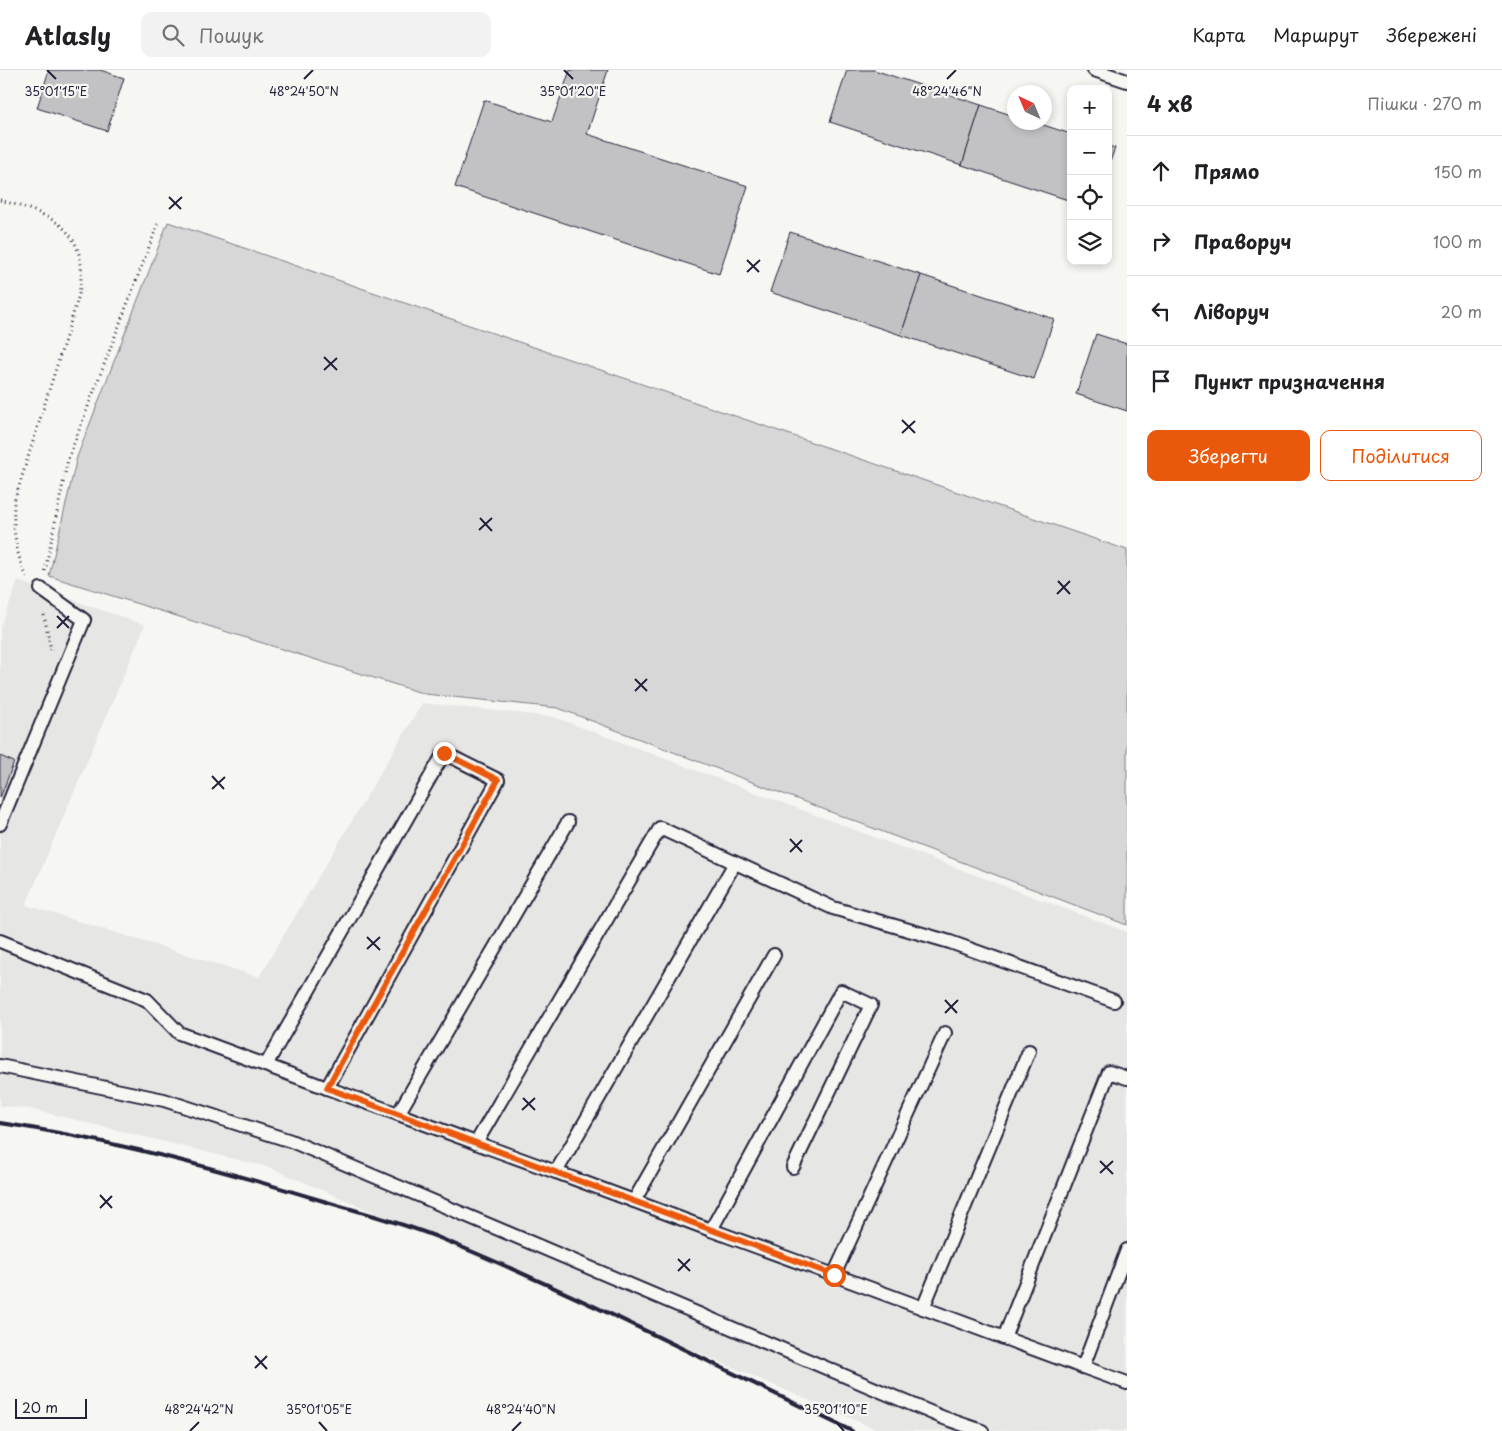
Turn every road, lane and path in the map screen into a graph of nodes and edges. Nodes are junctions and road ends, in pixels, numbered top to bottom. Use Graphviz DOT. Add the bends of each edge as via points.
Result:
graph roads {
  1 [pos="1094,70"];
  2 [pos="1127,81"];
  3 [pos="0,200"];
  4 [pos="160,221"];
  5 [pos="36,587"];
  6 [pos="43,611"];
  7 [pos="53,658"];
  8 [pos="568,822"];
  9 [pos="0,824"];
  10 [pos="735,863"];
  11 [pos="0,941"];
  12 [pos="774,955"];
  13 [pos="1114,1001"];
  14 [pos="945,1033"];
  15 [pos="1029,1052"];
  16 [pos="266,1065"];
  17 [pos="0,1066"];
  18 [pos="1127,1078"];
  19 [pos="327,1088"];
  20 [pos="398,1114"];
  21 [pos="476,1142"];
  22 [pos="793,1167"];
  23 [pos="556,1172"];
  24 [pos="634,1201"];
  25 [pos="711,1230"];
  26 [pos="1127,1250"];
  27 [pos="834,1275"];
  28 [pos="923,1308"];
  29 [pos="1004,1338"];
  30 [pos="1083,1367"];
  31 [pos="1127,1383"];
  32 [pos="982,1431"];
  1 -- 2 [label="lane"];
  3 -- 5 [label="path" via="39,212 62,225 78,249 81,268 79,295 14,502 13,531 22,568"];
  4 -- 5 [label="path" via="68,459"];
  5 -- 9 [label="lane" via="84,620"];
  6 -- 7 [label="path"];
  8 -- 20 [label="lane"];
  10 -- 13 [label="lane" via="833,908 950,942"];
  10 -- 21 [label="lane" via="660,828"];
  10 -- 23 [label="lane"];
  11 -- 16 [label="lane" via="147,1000 178,1033"];
  12 -- 24 [label="lane"];
  14 -- 27 [label="lane"];
  15 -- 28 [label="lane"];
  16 -- 19 [label="lane"];
  16 -- 19 [label="lane" via="444,753 498,780"];
  17 -- 32 [label="lane" via="164,1100 291,1141 944,1418"];
  18 -- 29 [label="lane" via="1109,1072"];
  19 -- 20 [label="lane"];
  20 -- 21 [label="lane"];
  21 -- 23 [label="lane"];
  22 -- 25 [label="lane" via="871,1005 841,991"];
  23 -- 24 [label="lane"];
  24 -- 25 [label="lane"];
  25 -- 27 [label="lane"];
  26 -- 30 [label="lane"];
  27 -- 28 [label="lane"];
  28 -- 29 [label="lane"];
  29 -- 30 [label="lane"];
  30 -- 31 [label="lane"];
}
